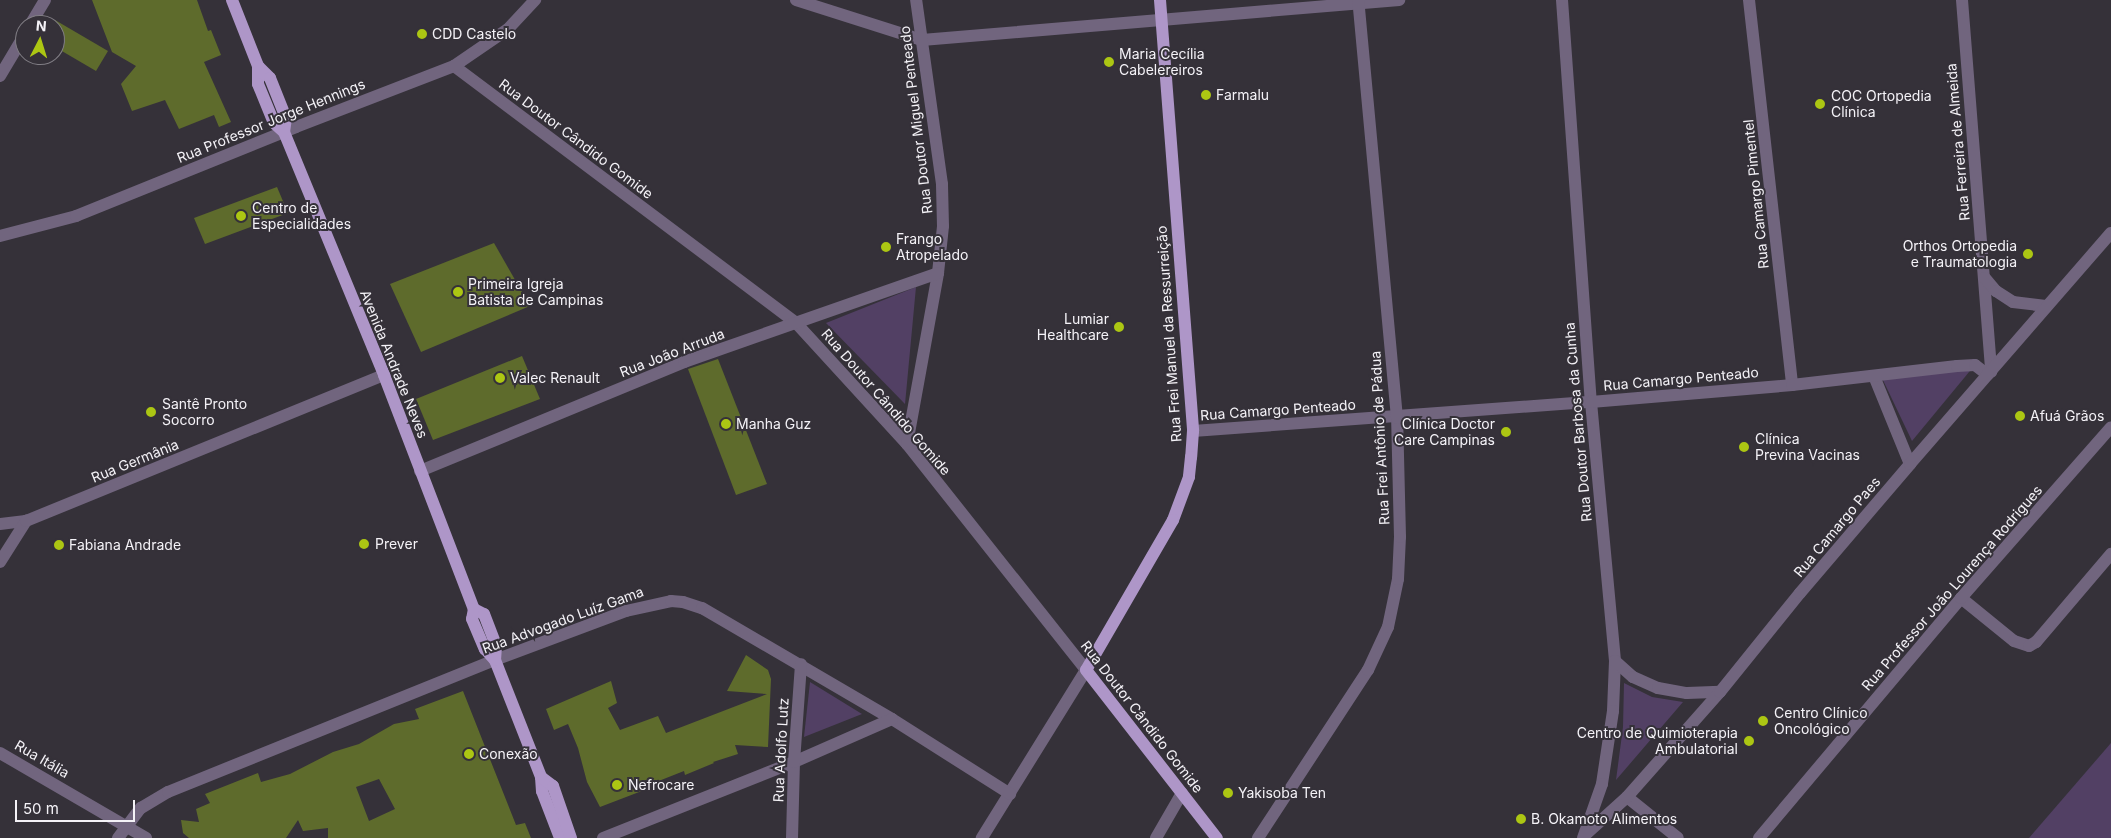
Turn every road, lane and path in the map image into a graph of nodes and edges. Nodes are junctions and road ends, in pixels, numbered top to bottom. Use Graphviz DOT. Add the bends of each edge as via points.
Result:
graph roads {
  1 [pos="45,0"];
  2 [pos="232,0"];
  3 [pos="535,0"];
  4 [pos="796,0"];
  5 [pos="916,0"];
  6 [pos="1160,0"];
  7 [pos="1399,0"];
  8 [pos="1562,0"];
  9 [pos="1749,0"];
  10 [pos="1962,0"];
  11 [pos="1358,2"];
  12 [pos="36,15"];
  13 [pos="1162,22"];
  14 [pos="922,40"];
  15 [pos="15,51"];
  16 [pos="454,66"];
  17 [pos="0,76"];
  18 [pos="284,132"];
  19 [pos="2111,233"];
  20 [pos="0,236"];
  21 [pos="938,273"];
  22 [pos="1985,278"];
  23 [pos="2046,306"];
  24 [pos="797,324"];
  25 [pos="1990,373"];
  26 [pos="384,375"];
  27 [pos="1874,376"];
  28 [pos="1792,385"];
  29 [pos="1591,402"];
  30 [pos="1397,418"];
  31 [pos="2111,427"];
  32 [pos="1193,431"];
  33 [pos="907,444"];
  34 [pos="1910,464"];
  35 [pos="420,471"];
  36 [pos="26,521"];
  37 [pos="0,524"];
  38 [pos="2111,554"];
  39 [pos="0,562"];
  40 [pos="1961,598"];
  41 [pos="495,660"];
  42 [pos="1614,661"];
  43 [pos="801,664"];
  44 [pos="1086,670"];
  45 [pos="1720,692"];
  46 [pos="892,719"];
  47 [pos="0,753"];
  48 [pos="794,762"];
  49 [pos="541,777"];
  50 [pos="1182,793"];
  51 [pos="1010,794"];
  52 [pos="1627,796"];
  53 [pos="126,825"];
  54 [pos="118,838"];
  55 [pos="146,838"];
  56 [pos="560,838"];
  57 [pos="571,838"];
  58 [pos="603,838"];
  59 [pos="792,838"];
  60 [pos="982,838"];
  61 [pos="1156,838"];
  62 [pos="1217,838"];
  63 [pos="1258,838"];
  64 [pos="1583,838"];
  65 [pos="1678,838"];
  66 [pos="1759,838"];
  1 -- 12 [label="street"];
  2 -- 18 [label="main road, Avenida Andrade Neves" via="258,66 270,78 286,118"];
  3 -- 16 [label="street, Rua Professor Jorge Hennings" via="508,29"];
  4 -- 14 [label="street"];
  5 -- 14 [label="street, Rua Doutor Miguel Penteado"];
  6 -- 13 [label="main road, Rua Frei Manuel da Ressurreição"];
  7 -- 11 [label="street"];
  8 -- 29 [label="street, Rua Doutor Barbosa da Cunha"];
  9 -- 28 [label="street, Rua Camargo Pimentel"];
  10 -- 22 [label="street, Rua Ferreira de Almeida"];
  11 -- 13 [label="street"];
  11 -- 30 [label="street, Rua Frei Antônio de Pádua"];
  13 -- 14 [label="street"];
  13 -- 32 [label="main road, Rua Frei Manuel da Ressurreição"];
  14 -- 21 [label="street, Rua Doutor Miguel Penteado" via="942,184 943,226"];
  15 -- 17 [label="street"];
  16 -- 18 [label="street, Rua Professor Jorge Hennings"];
  16 -- 24 [label="street, Rua Doutor Cândido Gomide"];
  18 -- 20 [label="street, Rua Professor Jorge Hennings" via="76,216"];
  18 -- 26 [label="main road, Avenida Andrade Neves"];
  19 -- 23 [label="street, Rua Camargo Paes"];
  21 -- 24 [label="street, Rua João Arruda"];
  21 -- 33 [label="street, Rua Doutor Miguel Penteado"];
  22 -- 23 [label="street" via="1996,291 2013,302"];
  22 -- 25 [label="street, Rua Ferreira de Almeida"];
  23 -- 25 [label="street, Rua Camargo Paes"];
  24 -- 33 [label="street, Rua Doutor Cândido Gomide"];
  24 -- 35 [label="street, Rua João Arruda" via="684,362"];
  25 -- 27 [label="street, Rua Camargo Penteado" via="1974,365"];
  25 -- 34 [label="street, Rua Camargo Paes"];
  26 -- 35 [label="main road, Avenida Andrade Neves"];
  26 -- 36 [label="street, Rua Germânia"];
  27 -- 28 [label="street, Rua Camargo Penteado"];
  27 -- 34 [label="street"];
  28 -- 29 [label="street, Rua Camargo Penteado"];
  29 -- 30 [label="street, Rua Camargo Penteado"];
  29 -- 42 [label="street, Rua Doutor Barbosa da Cunha"];
  30 -- 32 [label="street, Rua Camargo Penteado"];
  30 -- 63 [label="street, Rua Frei Antônio de Pádua" via="1400,537 1398,579 1388,628 1368,670"];
  31 -- 40 [label="street, Rua Professor João Lourença Rodrigues"];
  32 -- 44 [label="main road, Rua Frei Manuel da Ressurreição" via="1189,477 1173,520"];
  33 -- 44 [label="street, Rua Doutor Cândido Gomide"];
  34 -- 45 [label="street, Rua Camargo Paes"];
  35 -- 41 [label="main road, Avenida Andrade Neves" via="474,609 484,614 496,646"];
  36 -- 37 [label="street, Rua Germânia"];
  36 -- 39 [label="street"];
  38 -- 40 [label="street" via="2036,642 2029,646 2014,641"];
  40 -- 66 [label="street, Rua Professor João Lourença Rodrigues"];
  41 -- 43 [label="street, Rua Advogado Luíz Gama" via="626,610 670,601 702,608"];
  41 -- 49 [label="main road, Avenida Andrade Neves"];
  41 -- 53 [label="street, Rua Advogado Luíz Gama" via="168,792 141,808"];
  42 -- 45 [label="street" via="1633,677 1658,688 1687,693"];
  42 -- 64 [label="street, Rua Doutor Barbosa da Cunha" via="1613,711 1604,775"];
  43 -- 46 [label="street, Rua Advogado Luíz Gama"];
  43 -- 48 [label="street, Rua Adolfo Lutz"];
  44 -- 50 [label="main road, Rua Doutor Cândido Gomide"];
  44 -- 51 [label="street"];
  45 -- 52 [label="street, Rua Camargo Paes"];
  46 -- 48 [label="street"];
  46 -- 51 [label="street, Rua Advogado Luíz Gama"];
  47 -- 53 [label="street, Rua Itália"];
  48 -- 58 [label="street"];
  48 -- 59 [label="street, Rua Adolfo Lutz"];
  49 -- 56 [label="main road, Avenida Andrade Neves" via="542,791"];
  49 -- 57 [label="main road, Avenida Andrade Neves" via="553,786"];
  50 -- 61 [label="street"];
  50 -- 62 [label="main road, Rua Doutor Cândido Gomide"];
  51 -- 60 [label="street"];
  52 -- 64 [label="street, Rua Camargo Paes"];
  52 -- 65 [label="street"];
  53 -- 54 [label="street, Rua Advogado Luíz Gama"];
  53 -- 55 [label="street, Rua Itália"];
}
